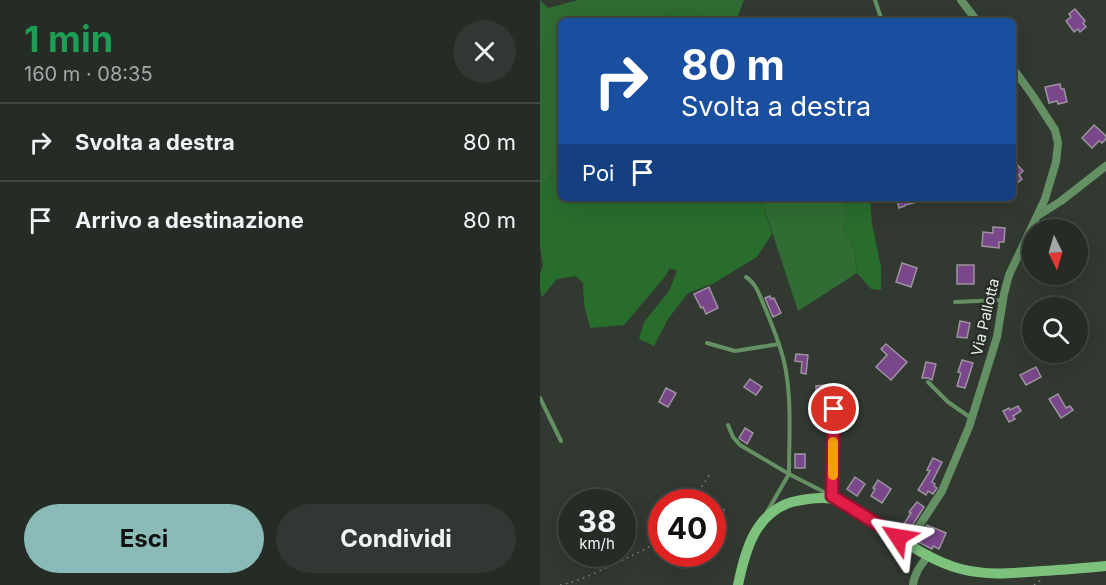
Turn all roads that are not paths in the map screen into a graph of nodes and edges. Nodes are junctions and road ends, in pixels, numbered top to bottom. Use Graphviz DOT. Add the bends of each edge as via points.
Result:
graph roads {
  1 [pos="875,0"];
  2 [pos="961,0"];
  3 [pos="881,18"];
  4 [pos="975,18"];
  5 [pos="1016,73"];
  6 [pos="1106,166"];
  7 [pos="1037,216"];
  8 [pos="746,277"];
  9 [pos="1003,300"];
  10 [pos="955,302"];
  11 [pos="707,343"];
  12 [pos="779,344"];
  13 [pos="928,382"];
  14 [pos="832,396"];
  15 [pos="540,398"];
  16 [pos="972,419"];
  17 [pos="728,425"];
  18 [pos="561,441"];
  19 [pos="789,474"];
  20 [pos="832,496"];
  21 [pos="850,506"];
  22 [pos="754,535"];
  23 [pos="908,543"];
  24 [pos="929,555"];
  25 [pos="1106,566"];
  26 [pos="738,585"];
  27 [pos="913,585"];
  1 -- 3 [label="lane"];
  2 -- 4 [label="street"];
  5 -- 7 [label="street, Via Pallotta" via="1058,140 1052,181"];
  6 -- 7 [label="street"];
  7 -- 9 [label="street, Via Pallotta" via="1010,271"];
  8 -- 12 [label="lane" via="756,286"];
  9 -- 10 [label="lane"];
  9 -- 16 [label="street, Via Pallotta" via="997,337"];
  11 -- 12 [label="lane" via="735,351"];
  12 -- 19 [label="lane" via="788,388"];
  13 -- 16 [label="lane"];
  14 -- 20 [label="lane"];
  15 -- 18 [label="lane"];
  16 -- 23 [label="street, Via Pallotta" via="942,491"];
  17 -- 19 [label="lane" via="740,445"];
  19 -- 20 [label="lane"];
  19 -- 22 [label="lane"];
  20 -- 21 [label="lane"];
  21 -- 22 [label="street" via="825,498 792,502 771,513"];
  21 -- 23 [label="street"];
  22 -- 26 [label="street"];
  23 -- 24 [label="street"];
  24 -- 25 [label="street" via="957,568 987,573"];
  24 -- 27 [label="street" via="914,576"];
}
